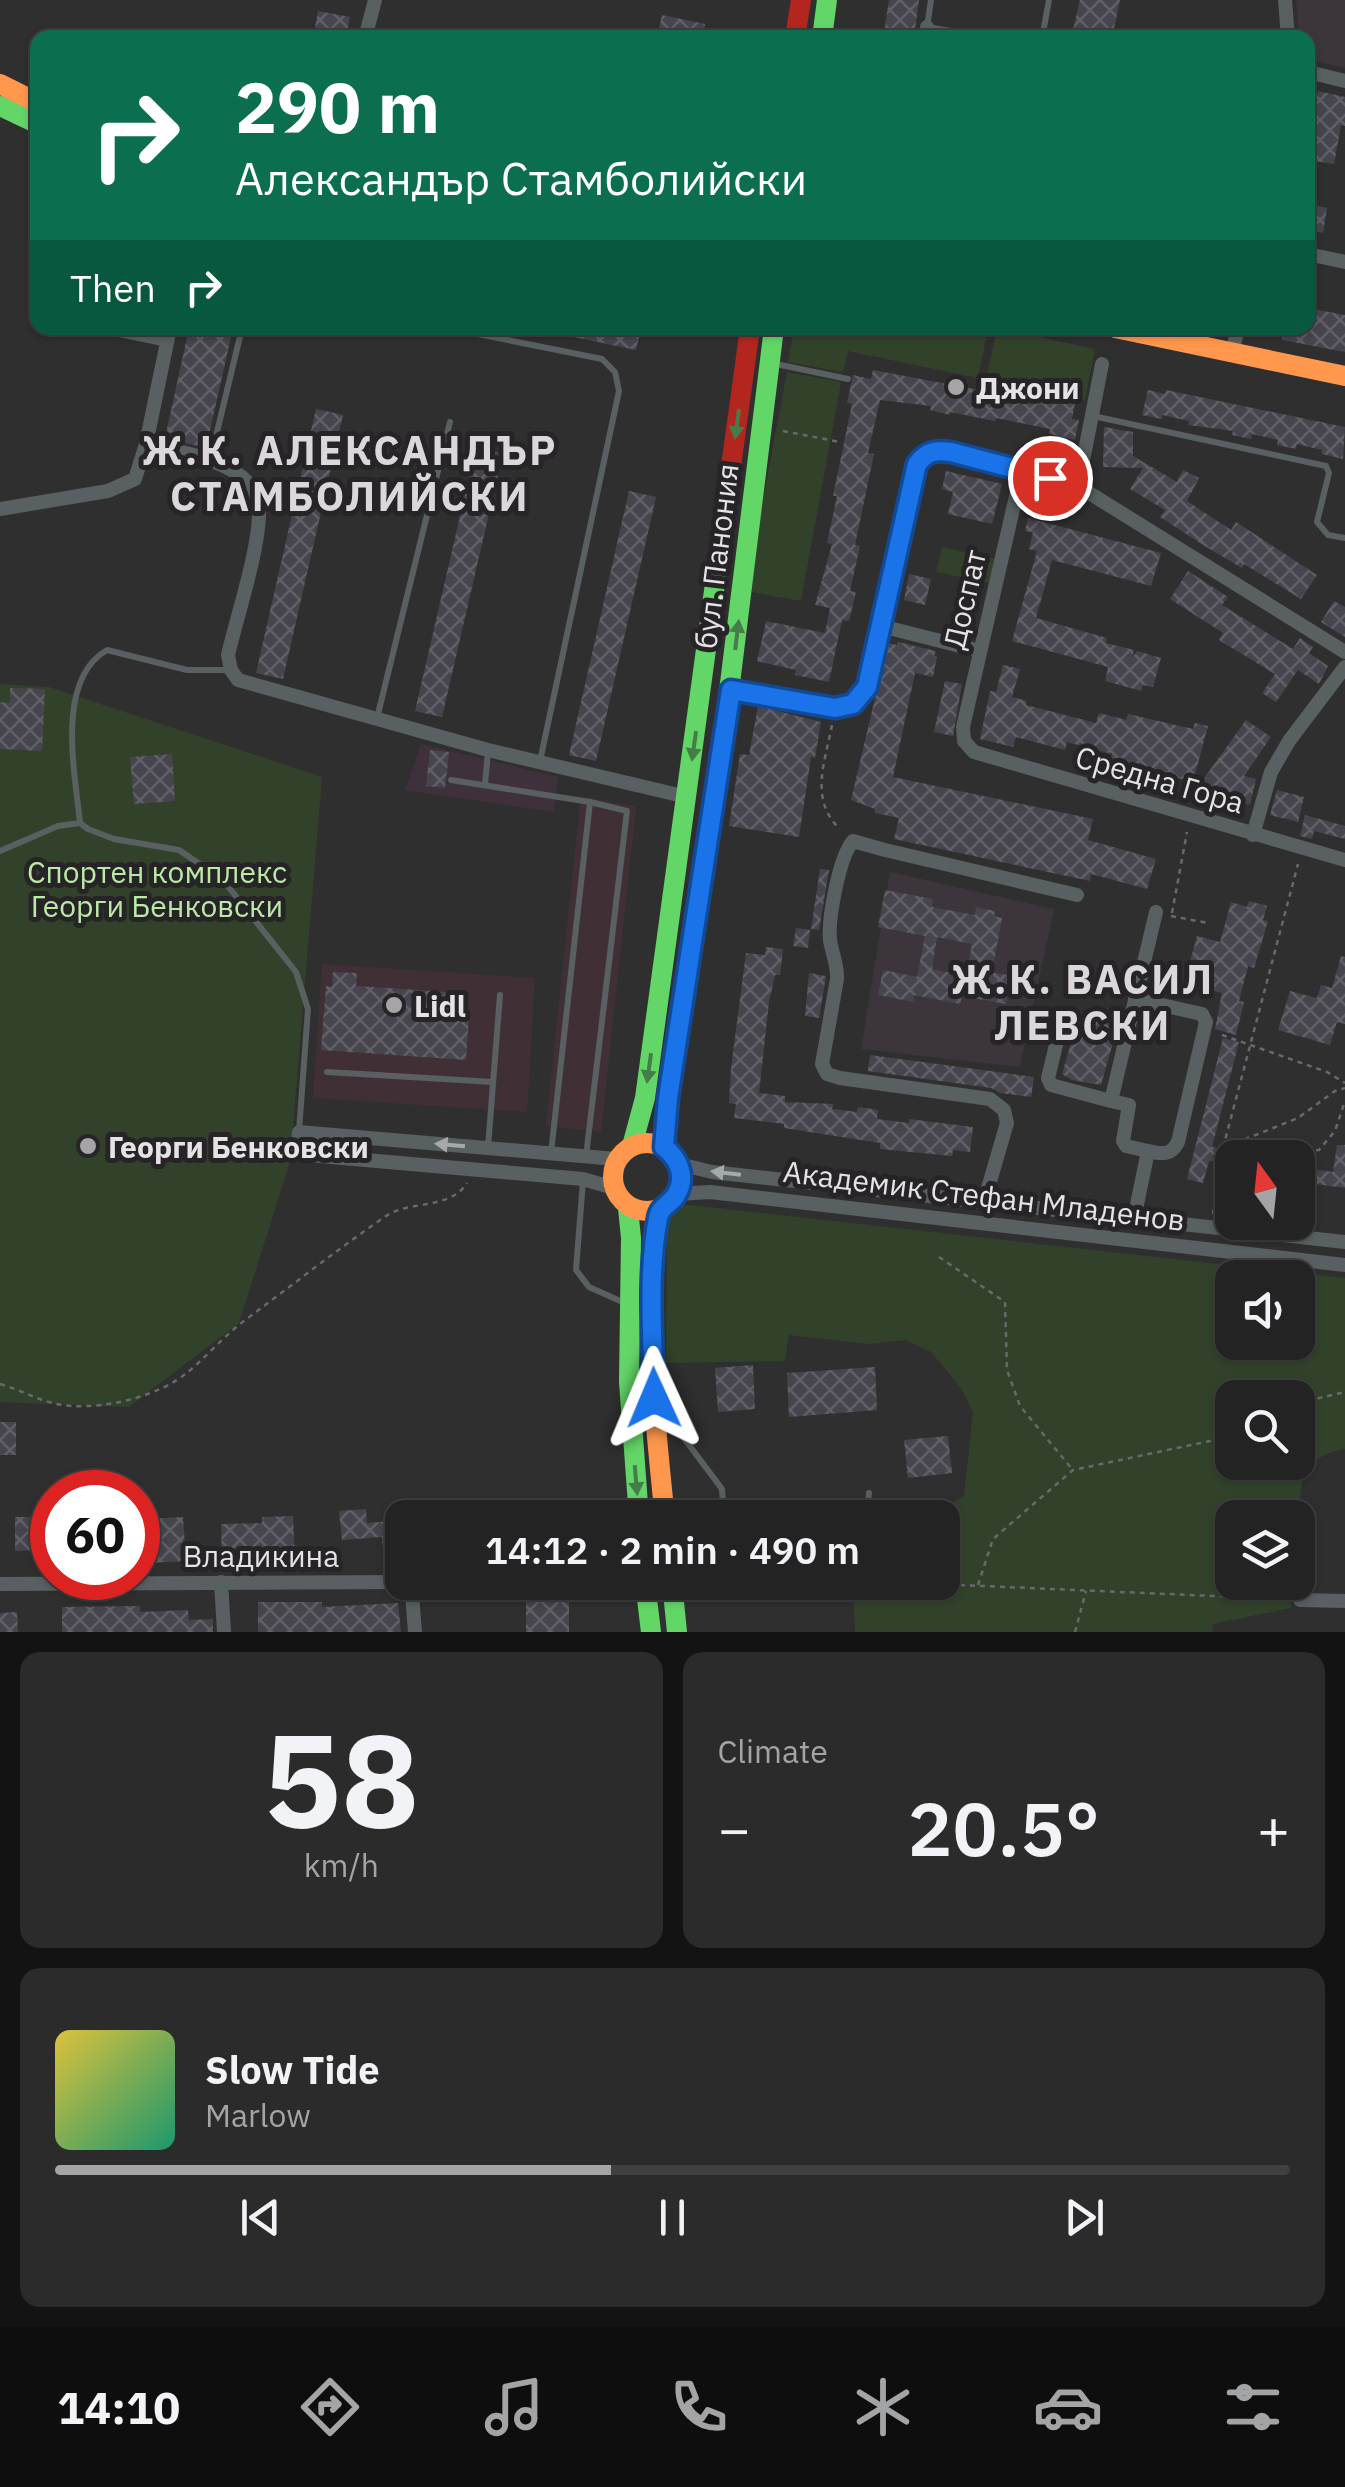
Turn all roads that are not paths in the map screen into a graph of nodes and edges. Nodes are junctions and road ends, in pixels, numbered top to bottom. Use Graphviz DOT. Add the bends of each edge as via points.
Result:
graph roads {
  1 [pos="375,0"];
  2 [pos="801,0"];
  3 [pos="828,0"];
  4 [pos="931,0"];
  5 [pos="1049,0"];
  6 [pos="1285,0"];
  7 [pos="367,30"];
  8 [pos="796,30"];
  9 [pos="823,30"];
  10 [pos="926,30"];
  11 [pos="1043,30"];
  12 [pos="1287,30"];
  13 [pos="1315,74"];
  14 [pos="1345,81"];
  15 [pos="0,84"];
  16 [pos="30,99"];
  17 [pos="0,106"];
  18 [pos="30,120"];
  19 [pos="1315,256"];
  20 [pos="1345,262"];
  21 [pos="169,335"];
  22 [pos="240,335"];
  23 [pos="482,335"];
  24 [pos="749,335"];
  25 [pos="773,335"];
  26 [pos="1148,335"];
  27 [pos="1236,335"];
  28 [pos="1232,353"];
  29 [pos="770,363"];
  30 [pos="1102,364"];
  31 [pos="1345,376"];
  32 [pos="848,378"];
  33 [pos="1092,416"];
  34 [pos="450,422"];
  35 [pos="146,444"];
  36 [pos="210,460"];
  37 [pos="1022,470"];
  38 [pos="1078,486"];
  39 [pos="0,509"];
  40 [pos="1345,538"];
  41 [pos="881,626"];
  42 [pos="980,651"];
  43 [pos="1345,652"];
  44 [pos="1345,667"];
  45 [pos="230,670"];
  46 [pos="731,690"];
  47 [pos="376,719"];
  48 [pos="964,741"];
  49 [pos="488,750"];
  50 [pos="540,762"];
  51 [pos="451,780"];
  52 [pos="484,784"];
  53 [pos="687,797"];
  54 [pos="590,802"];
  55 [pos="80,822"];
  56 [pos="1253,835"];
  57 [pos="0,850"];
  58 [pos="1345,860"];
  59 [pos="1076,896"];
  60 [pos="1156,912"];
  61 [pos="500,994"];
  62 [pos="1135,999"];
  63 [pos="1063,1016"];
  64 [pos="326,1072"];
  65 [pos="493,1082"];
  66 [pos="1111,1101"];
  67 [pos="299,1132"];
  68 [pos="664,1147"];
  69 [pos="488,1148"];
  70 [pos="624,1152"];
  71 [pos="1148,1152"];
  72 [pos="551,1154"];
  73 [pos="586,1157"];
  74 [pos="679,1164"];
  75 [pos="583,1179"];
  76 [pos="614,1188"];
  77 [pos="677,1194"];
  78 [pos="984,1202"];
  79 [pos="628,1208"];
  80 [pos="659,1210"];
  81 [pos="1134,1219"];
  82 [pos="1345,1242"];
  83 [pos="1345,1264"];
  84 [pos="628,1304"];
  85 [pos="654,1398"];
  86 [pos="869,1493"];
  87 [pos="638,1500"];
  88 [pos="663,1500"];
  89 [pos="723,1500"];
  90 [pos="868,1500"];
  91 [pos="221,1582"];
  92 [pos="385,1582"];
  93 [pos="0,1584"];
  94 [pos="413,1600"];
  95 [pos="647,1600"];
  96 [pos="675,1600"];
  97 [pos="1300,1600"];
  98 [pos="1345,1601"];
  99 [pos="224,1632"];
  100 [pos="415,1632"];
  101 [pos="650,1632"];
  102 [pos="677,1632"];
  1 -- 7 [label="street"];
  2 -- 8 [label="main road"];
  3 -- 9 [label="main road"];
  4 -- 10 [label="lane"];
  5 -- 11 [label="lane"];
  6 -- 12 [label="street"];
  13 -- 14 [label="street"];
  15 -- 16 [label="main road"];
  17 -- 18 [label="main road"];
  19 -- 20 [label="street"];
  21 -- 35 [label="street"];
  22 -- 36 [label="lane"];
  23 -- 50 [label="lane" via="602,360 615,372 619,390"];
  24 -- 53 [label="main road, бул. Панония, one-way"];
  25 -- 29 [label="main road, бул. Панония"];
  26 -- 28 [label="main road"];
  27 -- 28 [label="street"];
  28 -- 31 [label="main road"];
  29 -- 32 [label="lane"];
  46 -- 29 [label="main road, бул. Панония, one-way"];
  30 -- 33 [label="street"];
  33 -- 38 [label="street"];
  33 -- 40 [label="lane" via="1326,466 1317,522"];
  34 -- 47 [label="lane"];
  35 -- 36 [label="street"];
  35 -- 39 [label="street" via="135,479 108,491"];
  36 -- 45 [label="street" via="242,476 260,506"];
  37 -- 38 [label="street"];
  37 -- 41 [label="street" via="951,452 924,454"];
  37 -- 42 [label="street, Доспат"];
  38 -- 43 [label="street"];
  41 -- 42 [label="street"];
  41 -- 46 [label="street" via="867,687 853,704 835,708"];
  42 -- 48 [label="street, Доспат"];
  44 -- 56 [label="street" via="1271,772"];
  45 -- 47 [label="street" via="238,680"];
  45 -- 55 [label="lane" via="187,670 107,650 92,658 70,714"];
  46 -- 68 [label="main road, бул. Панония"];
  47 -- 49 [label="street"];
  48 -- 56 [label="street, Средна Гора" via="974,752"];
  49 -- 50 [label="street"];
  49 -- 52 [label="lane"];
  50 -- 53 [label="street"];
  51 -- 52 [label="lane"];
  52 -- 54 [label="lane"];
  53 -- 70 [label="main road, бул. Панония, one-way" via="645,1098"];
  54 -- 72 [label="lane"];
  54 -- 73 [label="lane" via="628,814"];
  55 -- 57 [label="lane"];
  55 -- 67 [label="lane" via="114,838 179,850 223,880 296,972 308,1009"];
  56 -- 58 [label="street, Средна Гора"];
  59 -- 78 [label="street" via="853,841 840,862 830,940 837,980 822,1064 840,1078 990,1098 1007,1123"];
  60 -- 62 [label="street"];
  61 -- 65 [label="lane"];
  62 -- 66 [label="street"];
  62 -- 71 [label="street" via="1202,1014 1206,1022 1178,1142 1164,1154"];
  63 -- 66 [label="street" via="1051,1085"];
  64 -- 65 [label="lane"];
  65 -- 69 [label="lane"];
  66 -- 71 [label="street" via="1129,1106 1126,1146"];
  69 -- 67 [label="street, one-way"];
  67 -- 75 [label="street" via="296,1154"];
  68 -- 70 [label="main road" via="648,1142"];
  68 -- 74 [label="main road"];
  69 -- 72 [label="street"];
  70 -- 73 [label="street"];
  70 -- 76 [label="main road, бул. Панония" via="612,1175"];
  71 -- 81 [label="street"];
  72 -- 73 [label="street"];
  74 -- 77 [label="main road"];
  78 -- 74 [label="street, Академик Стефан Младенов, one-way"];
  75 -- 76 [label="street"];
  75 -- 84 [label="lane" via="576,1270 589,1287"];
  76 -- 79 [label="main road"];
  77 -- 80 [label="main road"];
  77 -- 83 [label="street, Академик Стефан Младенов" via="710,1192"];
  78 -- 81 [label="street, Академик Стефан Младенов"];
  79 -- 80 [label="main road"];
  79 -- 84 [label="main road"];
  80 -- 85 [label="main road"];
  81 -- 82 [label="street, Академик Стефан Младенов"];
  84 -- 87 [label="main road, one-way"];
  85 -- 88 [label="main road"];
  85 -- 89 [label="lane" via="722,1489"];
  86 -- 90 [label="lane"];
  91 -- 92 [label="street, Владикина"];
  91 -- 93 [label="street, Владикина"];
  91 -- 99 [label="street"];
  94 -- 100 [label="street"];
  95 -- 101 [label="main road"];
  96 -- 102 [label="main road"];
  97 -- 98 [label="street"];
}
